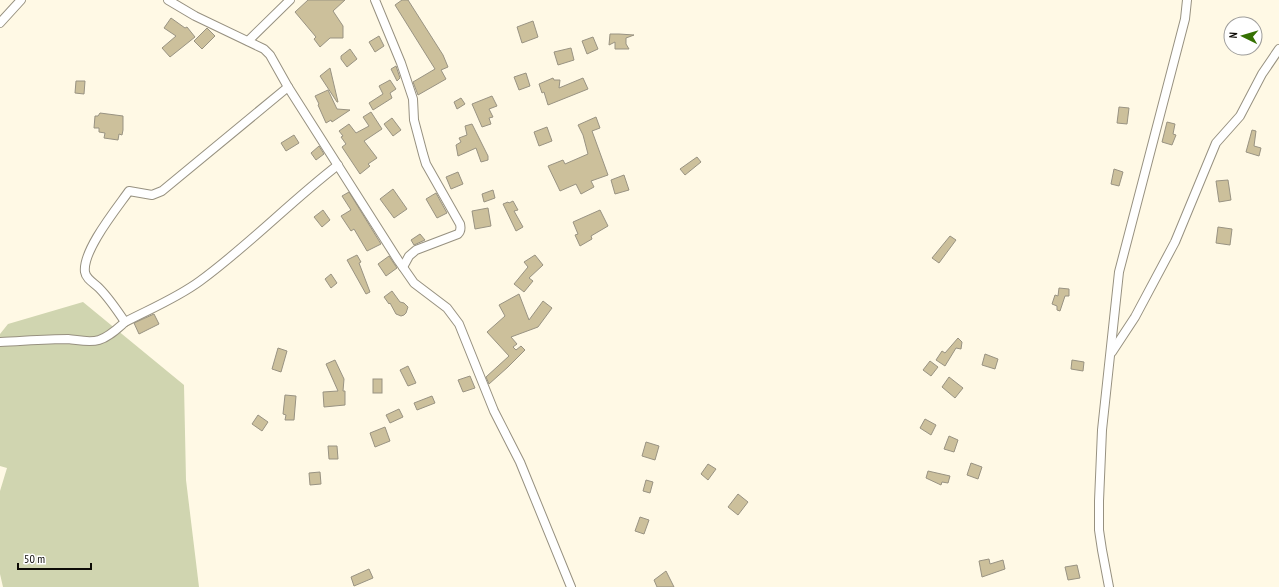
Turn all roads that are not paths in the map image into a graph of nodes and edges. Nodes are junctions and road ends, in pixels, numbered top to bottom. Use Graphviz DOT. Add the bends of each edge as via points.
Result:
graph roads {
  1 [pos="21,0"];
  2 [pos="168,0"];
  3 [pos="290,0"];
  4 [pos="375,0"];
  5 [pos="1188,0"];
  6 [pos="0,23"];
  7 [pos="248,41"];
  8 [pos="1279,49"];
  9 [pos="288,86"];
  10 [pos="338,165"];
  11 [pos="403,267"];
  12 [pos="125,322"];
  13 [pos="0,342"];
  14 [pos="1111,354"];
  15 [pos="571,587"];
  16 [pos="1109,587"];
  1 -- 6 [label="street"];
  2 -- 7 [label="street"];
  3 -- 7 [label="street"];
  4 -- 11 [label="street" via="413,100 414,120 426,164 461,228 458,234 413,252"];
  5 -- 14 [label="street" via="1119,272"];
  7 -- 9 [label="street" via="270,55"];
  8 -- 14 [label="street" via="1262,74 1240,116 1216,143 1175,242 1135,317"];
  9 -- 10 [label="street"];
  9 -- 12 [label="street" via="162,191 152,195 129,191 109,218 92,245 85,272 88,279 112,301"];
  10 -- 11 [label="street"];
  10 -- 12 [label="street" via="198,282"];
  11 -- 15 [label="street" via="414,283 446,308 459,324 494,411 520,462"];
  12 -- 13 [label="street" via="101,340"];
  14 -- 16 [label="street" via="1102,430 1099,501 1100,536"];
}
